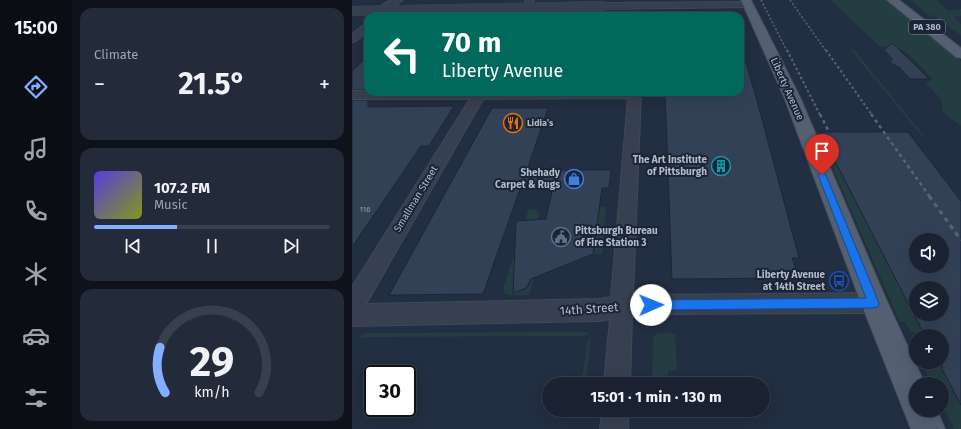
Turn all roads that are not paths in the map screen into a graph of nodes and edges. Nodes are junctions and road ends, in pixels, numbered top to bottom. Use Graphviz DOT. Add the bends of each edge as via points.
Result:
graph roads {
  1 [pos="398,0"];
  2 [pos="530,0"];
  3 [pos="540,0"];
  4 [pos="892,0"];
  5 [pos="904,0"];
  6 [pos="642,3"];
  7 [pos="747,3"];
  8 [pos="352,11"];
  9 [pos="379,12"];
  10 [pos="390,12"];
  11 [pos="522,12"];
  12 [pos="533,12"];
  13 [pos="364,29"];
  14 [pos="352,39"];
  15 [pos="961,43"];
  16 [pos="961,54"];
  17 [pos="352,95"];
  18 [pos="364,95"];
  19 [pos="478,96"];
  20 [pos="635,96"];
  21 [pos="874,303"];
  22 [pos="622,306"];
  23 [pos="352,307"];
  24 [pos="352,315"];
  25 [pos="617,377"];
  26 [pos="909,385"];
  27 [pos="615,417"];
  28 [pos="923,417"];
  29 [pos="614,429"];
  30 [pos="928,429"];
  1 -- 9 [label="street"];
  1 -- 10 [label="street" via="399,4"];
  2 -- 11 [label="street"];
  3 -- 12 [label="street"];
  4 -- 16 [label="main road, PA 380"];
  5 -- 15 [label="main road, PA 380"];
  6 -- 7 [label="street"];
  6 -- 8 [label="street, bridge"];
  7 -- 21 [label="main road, Liberty Avenue" via="792,97"];
  13 -- 14 [label="street"];
  17 -- 18 [label="street"];
  19 -- 23 [label="street, Smallman Street"];
  20 -- 22 [label="street"];
  21 -- 22 [label="street, 14th Street"];
  21 -- 26 [label="main road, Liberty Avenue"];
  22 -- 24 [label="street, 14th Street" via="600,310"];
  22 -- 25 [label="street"];
  27 -- 29 [label="street"];
  28 -- 30 [label="main road"];
}
